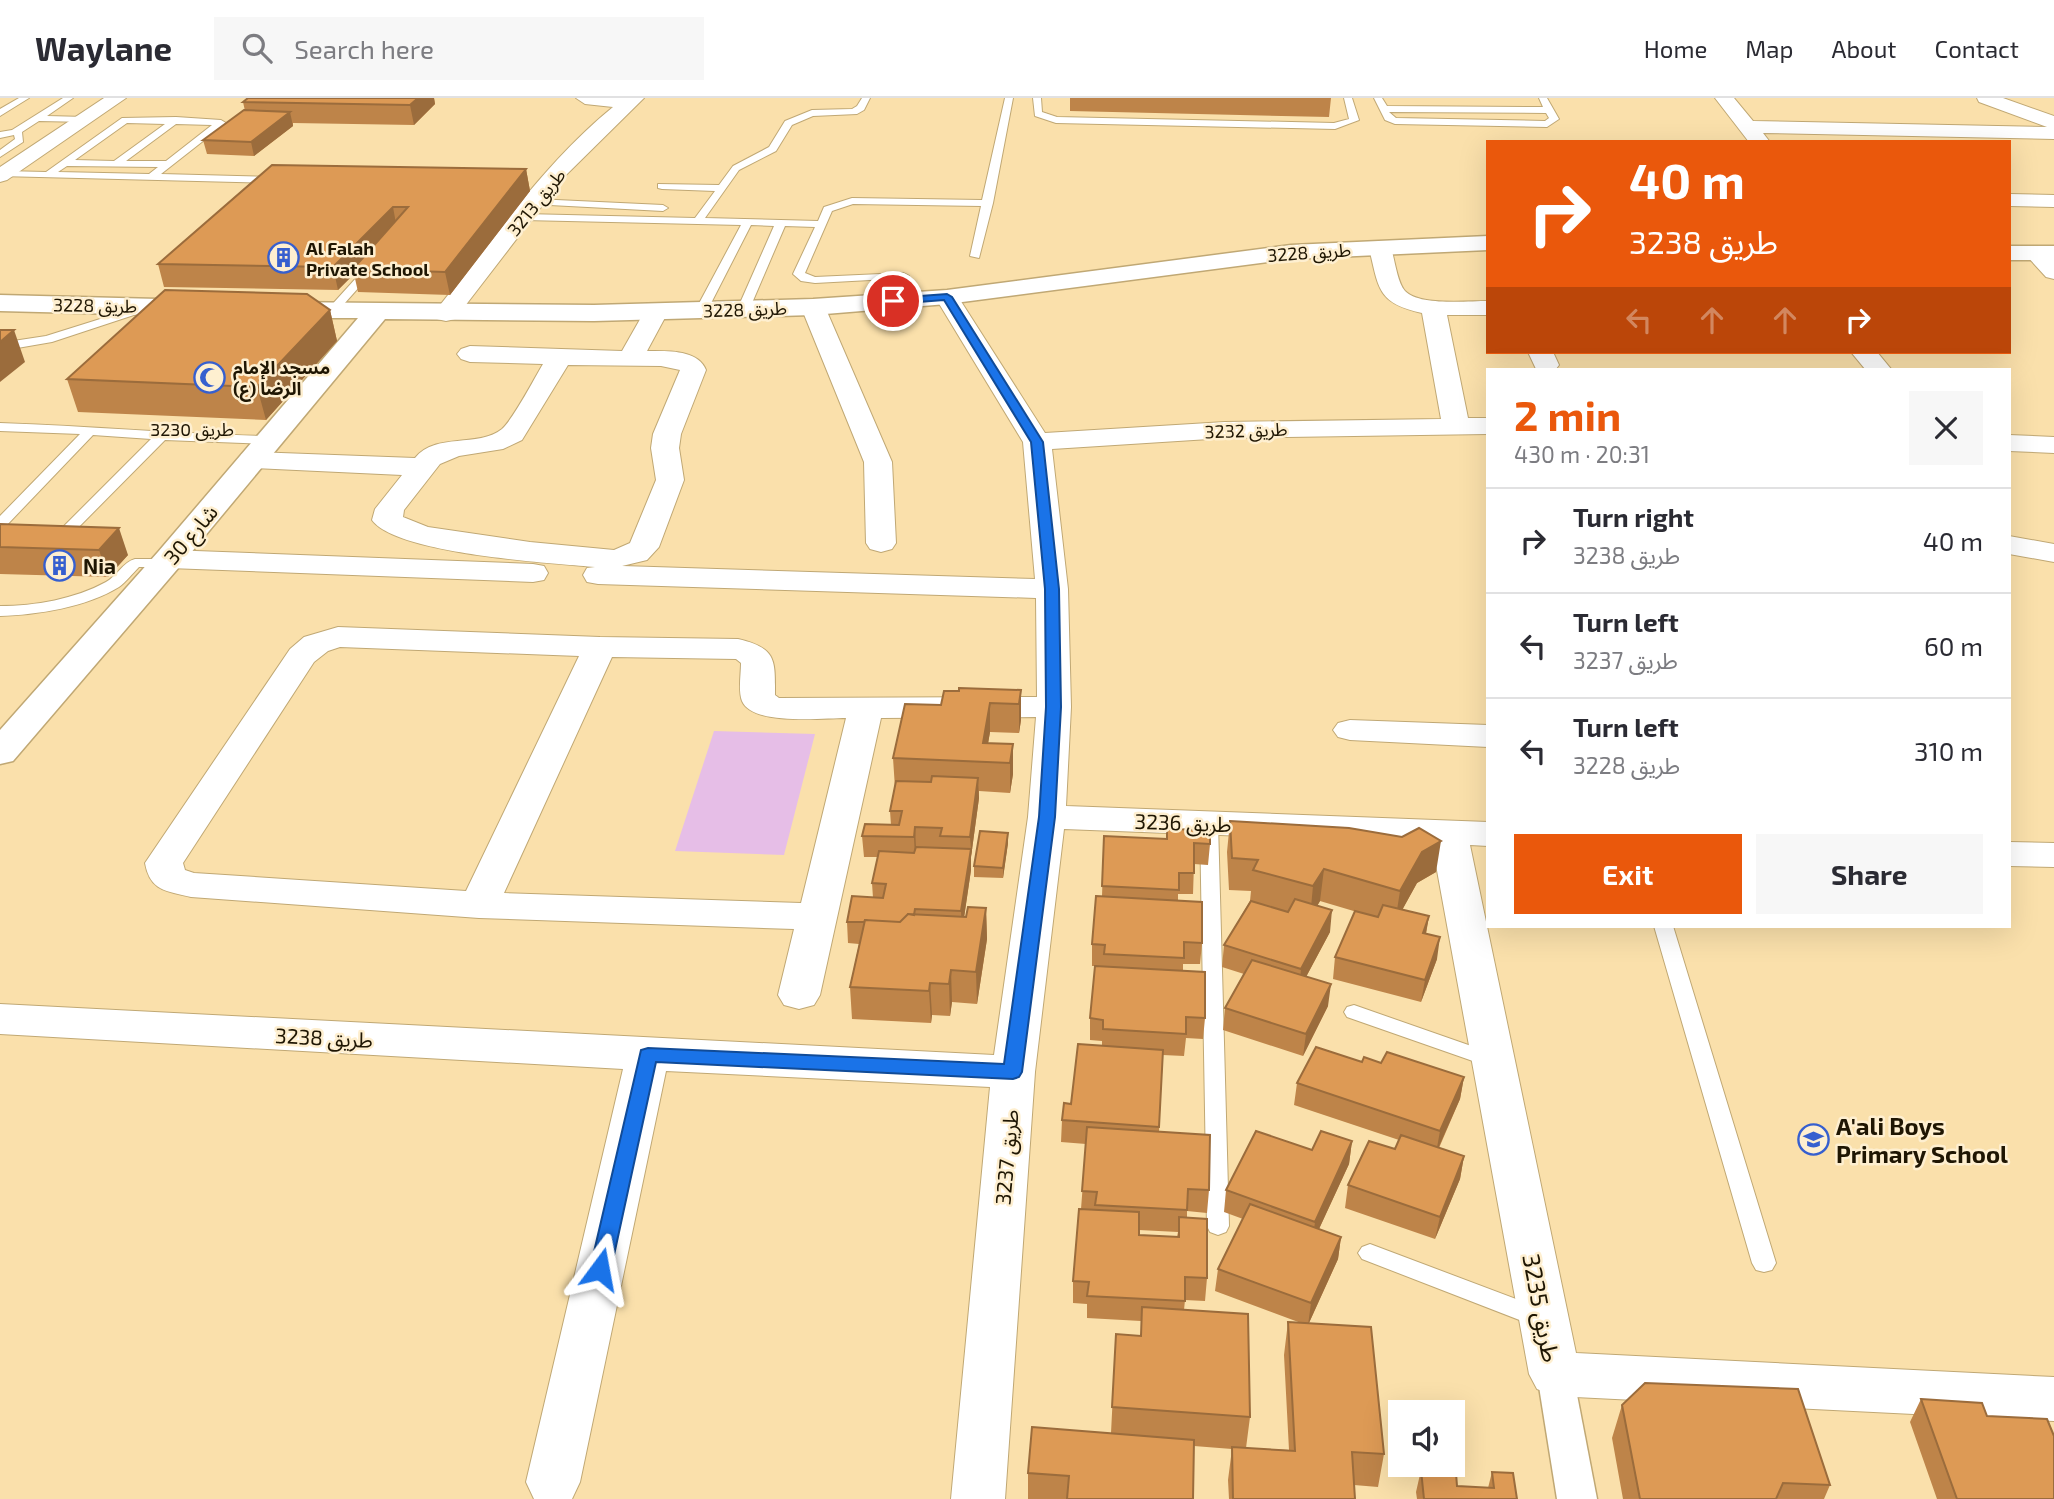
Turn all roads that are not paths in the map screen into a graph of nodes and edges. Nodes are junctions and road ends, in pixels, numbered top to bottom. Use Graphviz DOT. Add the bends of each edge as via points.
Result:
graph roads {
  1 [pos="25,98"];
  2 [pos="69,98"];
  3 [pos="117,98"];
  4 [pos="585,98"];
  5 [pos="820,98"];
  6 [pos="866,98"];
  7 [pos="1009,98"];
  8 [pos="1037,98"];
  9 [pos="1349,98"];
  10 [pos="1378,98"];
  11 [pos="1543,98"];
  12 [pos="1724,98"];
  13 [pos="1986,98"];
  14 [pos="632,100"];
  15 [pos="0,113"];
  16 [pos="812,113"];
  17 [pos="39,117"];
  18 [pos="87,118"];
  19 [pos="176,120"];
  20 [pos="2054,123"];
  21 [pos="15,132"];
  22 [pos="2054,133"];
  23 [pos="1754,134"];
  24 [pos="0,135"];
  25 [pos="3,150"];
  26 [pos="64,163"];
  27 [pos="117,163"];
  28 [pos="168,164"];
  29 [pos="1,175"];
  30 [pos="48,175"];
  31 [pos="150,177"];
  32 [pos="287,181"];
  33 [pos="662,186"];
  34 [pos="720,188"];
  35 [pos="535,198"];
  36 [pos="2011,200"];
  37 [pos="2054,201"];
  38 [pos="988,202"];
  39 [pos="705,210"];
  40 [pos="698,221"];
  41 [pos="748,222"];
  42 [pos="781,223"];
  43 [pos="820,224"];
  44 [pos="1486,243"];
  45 [pos="1380,248"];
  46 [pos="2011,254"];
  47 [pos="2048,255"];
  48 [pos="975,256"];
  49 [pos="380,258"];
  50 [pos="2054,272"];
  51 [pos="903,276"];
  52 [pos="947,297"];
  53 [pos="0,303"];
  54 [pos="149,306"];
  55 [pos="1433,306"];
  56 [pos="813,307"];
  57 [pos="1486,308"];
  58 [pos="743,310"];
  59 [pos="701,311"];
  60 [pos="204,312"];
  61 [pos="332,312"];
  62 [pos="377,312"];
  63 [pos="656,312"];
  64 [pos="446,314"];
  65 [pos="263,316"];
  66 [pos="0,346"];
  67 [pos="470,354"];
  68 [pos="1866,354"];
  69 [pos="561,356"];
  70 [pos="629,359"];
  71 [pos="1877,368"];
  72 [pos="1456,425"];
  73 [pos="1486,426"];
  74 [pos="0,427"];
  75 [pos="99,430"];
  76 [pos="160,437"];
  77 [pos="1037,442"];
  78 [pos="265,443"];
  79 [pos="2011,443"];
  80 [pos="2054,445"];
  81 [pos="421,467"];
  82 [pos="0,524"];
  83 [pos="41,542"];
  84 [pos="881,543"];
  85 [pos="2011,545"];
  86 [pos="2054,553"];
  87 [pos="168,561"];
  88 [pos="1052,589"];
  89 [pos="0,611"];
  90 [pos="600,647"];
  91 [pos="1054,707"];
  92 [pos="866,708"];
  93 [pos="15,718"];
  94 [pos="1350,730"];
  95 [pos="1486,736"];
  96 [pos="0,753"];
  97 [pos="1047,817"];
  98 [pos="1209,823"];
  99 [pos="1468,833"];
  100 [pos="2011,854"];
  101 [pos="2054,855"];
  102 [pos="479,905"];
  103 [pos="819,917"];
  104 [pos="1664,928"];
  105 [pos="799,995"];
  106 [pos="1354,1012"];
  107 [pos="0,1019"];
  108 [pos="648,1055"];
  109 [pos="1494,1062"];
  110 [pos="1013,1072"];
  111 [pos="1218,1226"];
  112 [pos="1370,1253"];
  113 [pos="1764,1263"];
  114 [pos="1544,1319"];
  115 [pos="1555,1374"];
  116 [pos="2054,1399"];
  117 [pos="552,1482"];
  118 [pos="978,1499"];
  119 [pos="1577,1499"];
  1 -- 15 [label="lane"];
  2 -- 17 [label="lane"];
  3 -- 18 [label="street"];
  4 -- 14 [label="street"];
  5 -- 16 [label="lane"];
  6 -- 16 [label="lane" via="854,112"];
  7 -- 38 [label="lane"];
  8 -- 9 [label="lane" via="1038,114 1056,120 1335,126 1354,120"];
  10 -- 11 [label="lane" via="1388,118 1407,122 1547,124 1554,119"];
  12 -- 23 [label="street"];
  13 -- 20 [label="street"];
  14 -- 35 [label="street, طريق 3213"];
  16 -- 34 [label="lane" via="785,126 773,149 741,163"];
  17 -- 18 [label="lane"];
  17 -- 21 [label="lane"];
  18 -- 29 [label="street"];
  19 -- 26 [label="lane" via="125,120"];
  19 -- 27 [label="lane"];
  19 -- 28 [label="lane" via="221,123"];
  21 -- 24 [label="lane"];
  21 -- 25 [label="lane" via="20,140"];
  22 -- 23 [label="street"];
  26 -- 27 [label="lane"];
  26 -- 30 [label="lane"];
  27 -- 28 [label="lane"];
  28 -- 31 [label="lane"];
  29 -- 30 [label="lane"];
  30 -- 31 [label="lane"];
  31 -- 32 [label="lane"];
  33 -- 34 [label="lane"];
  34 -- 39 [label="lane"];
  35 -- 39 [label="lane"];
  35 -- 40 [label="lane"];
  35 -- 64 [label="street, طريق 3213"];
  36 -- 37 [label="street"];
  38 -- 43 [label="lane" via="844,202 828,209"];
  38 -- 48 [label="lane"];
  39 -- 40 [label="lane"];
  40 -- 41 [label="lane"];
  41 -- 42 [label="lane"];
  41 -- 59 [label="lane"];
  42 -- 43 [label="lane"];
  42 -- 58 [label="lane"];
  43 -- 51 [label="lane" via="799,274 802,277"];
  44 -- 45 [label="street, طريق 3228"];
  45 -- 52 [label="street, طريق 3228" via="1291,252"];
  45 -- 55 [label="street" via="1392,292"];
  46 -- 47 [label="street"];
  47 -- 50 [label="street"];
  49 -- 61 [label="lane"];
  52 -- 56 [label="street, طريق 3228"];
  52 -- 77 [label="street, طريق 3237"];
  53 -- 54 [label="street, طريق 3228"];
  54 -- 60 [label="street, طريق 3228"];
  54 -- 66 [label="lane" via="48,339"];
  55 -- 57 [label="street"];
  55 -- 72 [label="street"];
  56 -- 58 [label="street, طريق 3228"];
  56 -- 84 [label="street" via="878,462"];
  58 -- 59 [label="street, طريق 3228"];
  59 -- 63 [label="street, طريق 3228"];
  61 -- 62 [label="street, طريق 3228"];
  61 -- 65 [label="street, طريق 3228"];
  62 -- 64 [label="street, طريق 3228"];
  62 -- 78 [label="street, شارع 30"];
  63 -- 64 [label="street, طريق 3228"];
  63 -- 70 [label="street"];
  67 -- 69 [label="street"];
  68 -- 71 [label="street"];
  69 -- 70 [label="street"];
  69 -- 81 [label="street" via="512,434 493,443 440,453"];
  70 -- 81 [label="street" via="681,361 694,370 667,434 670,480 644,547 636,554 614,559 506,548 397,529 387,515"];
  72 -- 73 [label="street, طريق 3232"];
  72 -- 77 [label="street, طريق 3232" via="1225,430"];
  74 -- 75 [label="lane, طريق 3230"];
  75 -- 76 [label="lane, طريق 3230"];
  75 -- 78 [label="lane, طريق 3230"];
  75 -- 82 [label="lane"];
  76 -- 78 [label="lane, طريق 3230"];
  76 -- 83 [label="lane" via="55,542"];
  77 -- 88 [label="street, طريق 3237"];
  78 -- 81 [label="street"];
  78 -- 87 [label="street, شارع 30"];
  79 -- 80 [label="street"];
  85 -- 86 [label="street"];
  87 -- 88 [label="street"];
  87 -- 89 [label="lane" via="135,563 104,588 28,610"];
  87 -- 93 [label="street, شارع 30"];
  88 -- 91 [label="street, طريق 3237"];
  90 -- 92 [label="street" via="747,651 758,660 758,701 766,707"];
  90 -- 102 [label="street"];
  90 -- 102 [label="street" via="350,636 316,644 302,656 164,863 167,877 191,885"];
  91 -- 92 [label="street"];
  91 -- 97 [label="street, طريق 3237"];
  92 -- 103 [label="street"];
  93 -- 96 [label="street, شارع 30"];
  94 -- 95 [label="street"];
  97 -- 98 [label="street, طريق 3236"];
  97 -- 110 [label="street, طريق 3237"];
  98 -- 99 [label="street, طريق 3236"];
  98 -- 111 [label="lane"];
  99 -- 109 [label="street, طريق 3235"];
  100 -- 101 [label="street"];
  102 -- 103 [label="street"];
  103 -- 105 [label="street"];
  104 -- 113 [label="lane"];
  106 -- 109 [label="lane"];
  107 -- 108 [label="street, طريق 3238"];
  108 -- 110 [label="street, طريق 3238"];
  108 -- 117 [label="street"];
  109 -- 114 [label="street, طريق 3235"];
  110 -- 118 [label="street, طريق 3237"];
  112 -- 114 [label="lane"];
  114 -- 115 [label="street, طريق 3235"];
  115 -- 116 [label="street, طريق 3235"];
  115 -- 119 [label="street"];
}
